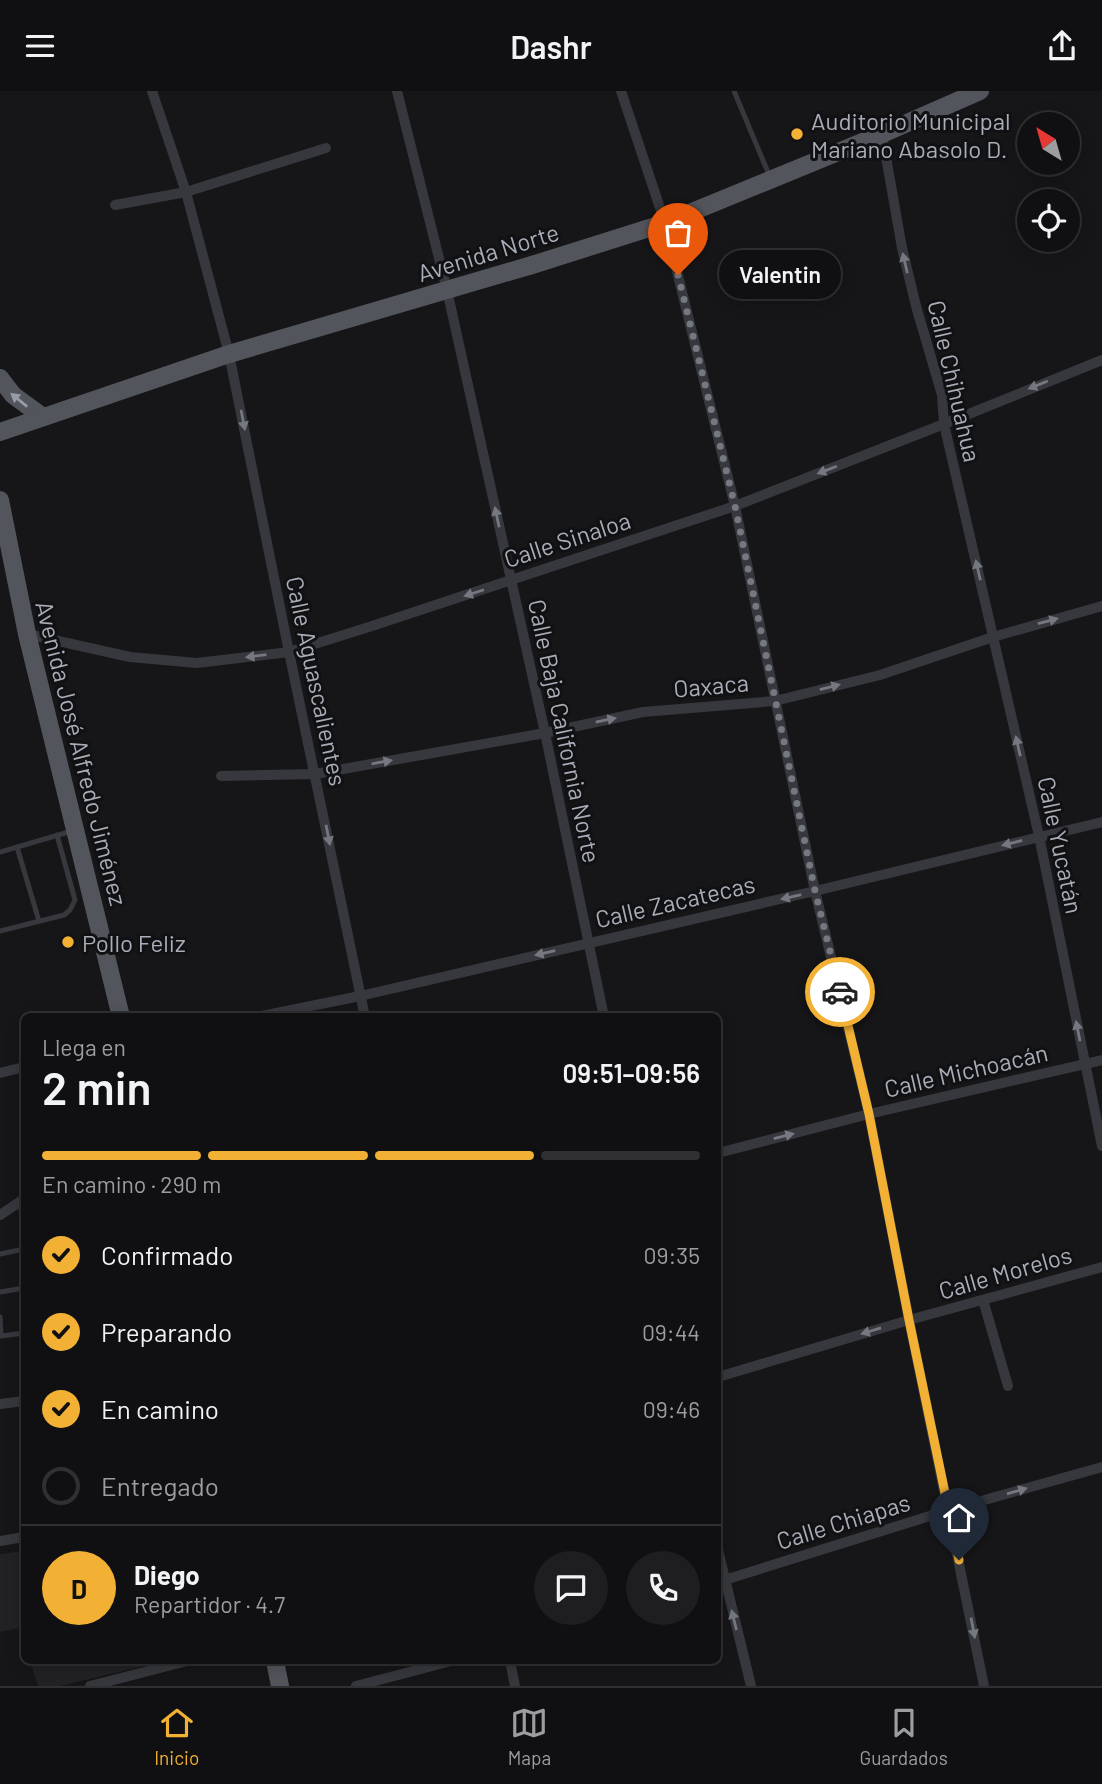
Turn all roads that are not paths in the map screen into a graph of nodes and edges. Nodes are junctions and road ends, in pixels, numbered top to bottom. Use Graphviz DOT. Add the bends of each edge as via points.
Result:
graph roads {
  1 [pos="152,91"];
  2 [pos="397,91"];
  3 [pos="621,91"];
  4 [pos="734,91"];
  5 [pos="981,91"];
  6 [pos="882,134"];
  7 [pos="326,148"];
  8 [pos="771,180"];
  9 [pos="186,193"];
  10 [pos="115,205"];
  11 [pos="665,223"];
  12 [pos="447,290"];
  13 [pos="229,353"];
  14 [pos="1102,360"];
  15 [pos="0,378"];
  16 [pos="43,417"];
  17 [pos="944,424"];
  18 [pos="0,432"];
  19 [pos="0,500"];
  20 [pos="735,506"];
  21 [pos="511,580"];
  22 [pos="1102,607"];
  23 [pos="27,634"];
  24 [pos="993,636"];
  25 [pos="289,652"];
  26 [pos="775,701"];
  27 [pos="545,733"];
  28 [pos="315,774"];
  29 [pos="221,776"];
  30 [pos="1102,822"];
  31 [pos="75,830"];
  32 [pos="57,835"];
  33 [pos="1039,836"];
  34 [pos="17,847"];
  35 [pos="0,852"];
  36 [pos="815,891"];
  37 [pos="39,921"];
  38 [pos="0,931"];
  39 [pos="589,943"];
  40 [pos="360,996"];
  41 [pos="120,1013"];
  42 [pos="277,1013"];
  43 [pos="364,1013"];
  44 [pos="603,1013"];
  45 [pos="1102,1060"];
  46 [pos="1085,1064"];
  47 [pos="21,1068"];
  48 [pos="0,1073"];
  49 [pos="869,1114"];
  50 [pos="1102,1146"];
  51 [pos="721,1152"];
  52 [pos="21,1202"];
  53 [pos="0,1215"];
  54 [pos="21,1250"];
  55 [pos="0,1254"];
  56 [pos="1102,1266"];
  57 [pos="21,1288"];
  58 [pos="0,1292"];
  59 [pos="983,1300"];
  60 [pos="0,1317"];
  61 [pos="909,1320"];
  62 [pos="21,1333"];
  63 [pos="721,1376"];
  64 [pos="1008,1386"];
  65 [pos="21,1401"];
  66 [pos="0,1404"];
  67 [pos="1102,1467"];
  68 [pos="949,1510"];
  69 [pos="21,1538"];
  70 [pos="0,1541"];
  71 [pos="721,1581"];
  72 [pos="175,1664"];
  73 [pos="276,1664"];
  74 [pos="440,1664"];
  75 [pos="511,1664"];
  76 [pos="90,1686"];
  77 [pos="280,1686"];
  78 [pos="356,1686"];
  79 [pos="515,1686"];
  80 [pos="751,1686"];
  81 [pos="984,1686"];
  1 -- 9 [label="street, Calle Aguascalientes"];
  2 -- 12 [label="street, Calle Baja California Norte"];
  3 -- 11 [label="street"];
  4 -- 8 [label="lane"];
  5 -- 6 [label="main road, Avenida Norte"];
  6 -- 8 [label="main road, Avenida Norte"];
  17 -- 6 [label="street, Calle Chihuahua, one-way" via="942,395 902,248"];
  7 -- 9 [label="street"];
  8 -- 11 [label="main road, Avenida Norte"];
  9 -- 10 [label="street"];
  9 -- 13 [label="street, Calle Aguascalientes"];
  11 -- 12 [label="main road, Avenida Norte"];
  11 -- 20 [label="street"];
  12 -- 13 [label="main road, Avenida Norte"];
  21 -- 12 [label="street, Calle Baja California Norte, one-way"];
  13 -- 16 [label="main road, Avenida Norte"];
  13 -- 25 [label="street, Calle Aguascalientes, one-way"];
  14 -- 17 [label="street, Calle Sinaloa, one-way"];
  16 -- 15 [label="main road, one-way" via="13,395"];
  16 -- 18 [label="main road, Avenida Norte"];
  17 -- 20 [label="street, Calle Sinaloa, one-way"];
  24 -- 17 [label="street, Calle Chihuahua, one-way"];
  19 -- 23 [label="main road, Avenida José Alfredo Jiménez"];
  20 -- 21 [label="street, Calle Sinaloa"];
  20 -- 26 [label="street"];
  21 -- 25 [label="street, Calle Sinaloa, one-way"];
  21 -- 27 [label="street, Calle Baja California Norte"];
  24 -- 22 [label="street, Oaxaca, one-way"];
  25 -- 23 [label="street, Calle Sinaloa, one-way" via="197,663 130,657"];
  23 -- 31 [label="main road, Avenida José Alfredo Jiménez"];
  26 -- 24 [label="street, Oaxaca, one-way" via="880,675"];
  33 -- 24 [label="street, Calle Yucatán, one-way"];
  25 -- 28 [label="street, Calle Aguascalientes"];
  27 -- 26 [label="street, Oaxaca, one-way" via="643,712"];
  26 -- 36 [label="street"];
  28 -- 27 [label="street, Oaxaca, one-way"];
  27 -- 39 [label="street, Calle Baja California Norte"];
  28 -- 29 [label="street, Oaxaca"];
  28 -- 40 [label="street, Calle Aguascalientes, one-way"];
  30 -- 33 [label="street, Calle Zacatecas"];
  31 -- 32 [label="lane"];
  31 -- 41 [label="main road, Avenida José Alfredo Jiménez"];
  32 -- 34 [label="lane"];
  32 -- 37 [label="lane" via="75,899 64,915"];
  33 -- 36 [label="street, Calle Zacatecas, one-way"];
  46 -- 33 [label="street, Calle Yucatán, one-way"];
  34 -- 35 [label="lane"];
  34 -- 37 [label="lane"];
  36 -- 39 [label="street, Calle Zacatecas, one-way"];
  36 -- 49 [label="street"];
  37 -- 38 [label="lane"];
  39 -- 40 [label="street, Calle Zacatecas, one-way"];
  39 -- 44 [label="street, Calle Baja California Norte"];
  40 -- 42 [label="street, Calle Zacatecas"];
  40 -- 43 [label="street, Calle Aguascalientes"];
  45 -- 46 [label="street, Calle Michoacán"];
  46 -- 49 [label="street, Calle Michoacán"];
  46 -- 50 [label="street, Calle Yucatán"];
  47 -- 48 [label="street"];
  51 -- 49 [label="street, Calle Michoacán, one-way"];
  49 -- 61 [label="street"];
  52 -- 53 [label="street"];
  54 -- 55 [label="lane"];
  56 -- 59 [label="street, Calle Morelos"];
  57 -- 58 [label="lane"];
  59 -- 61 [label="street, Calle Morelos"];
  59 -- 64 [label="street"];
  60 -- 62 [label="lane" via="1,1336"];
  61 -- 63 [label="street, Calle Morelos, one-way"];
  61 -- 68 [label="street"];
  65 -- 66 [label="street"];
  68 -- 67 [label="street, Calle Chiapas, one-way"];
  68 -- 71 [label="street, Calle Chiapas"];
  68 -- 81 [label="street, one-way"];
  69 -- 70 [label="street"];
  80 -- 71 [label="street, one-way"];
  72 -- 76 [label="street"];
  73 -- 77 [label="main road"];
  74 -- 78 [label="street"];
  75 -- 79 [label="street"];
}
